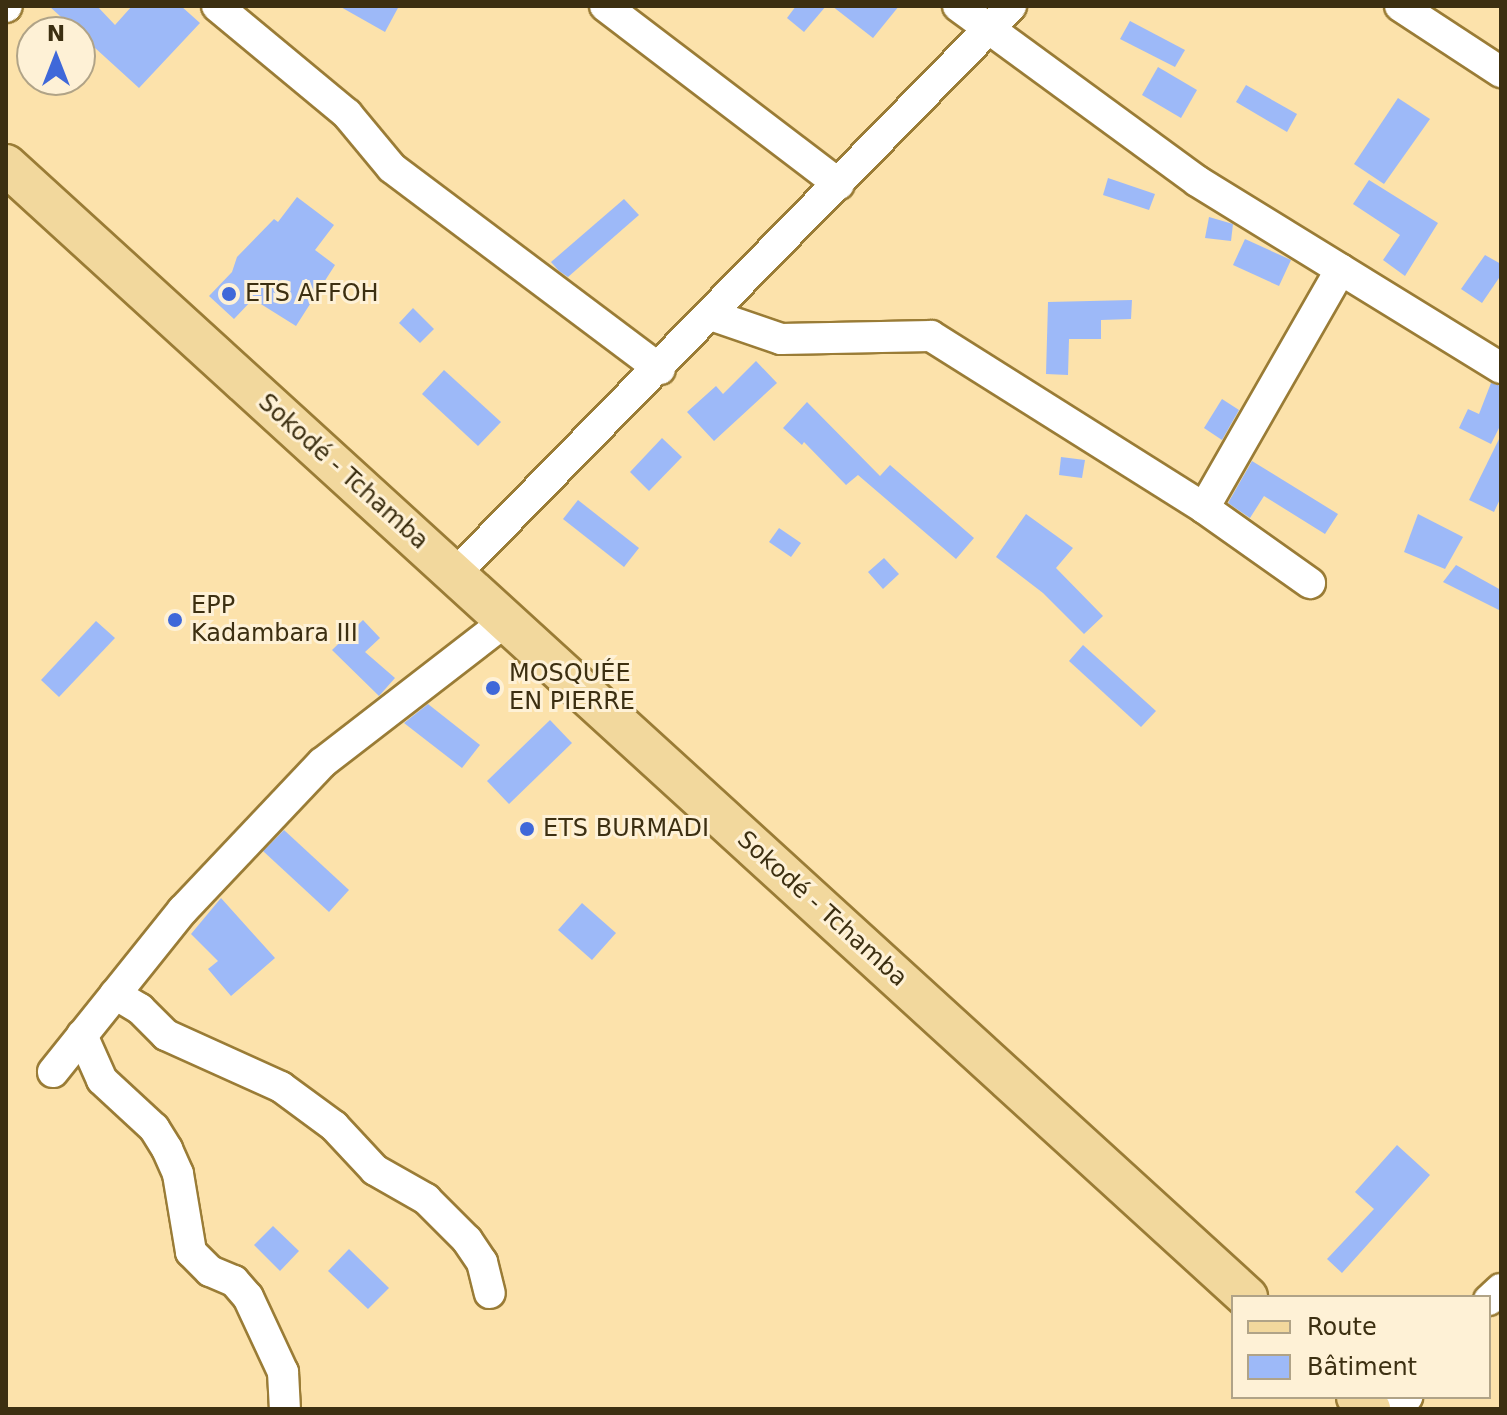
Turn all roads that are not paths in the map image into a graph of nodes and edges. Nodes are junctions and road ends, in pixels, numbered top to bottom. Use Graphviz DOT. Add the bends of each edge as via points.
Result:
graph roads {
  1 [pos="217,6"];
  2 [pos="605,6"];
  3 [pos="958,6"];
  4 [pos="1011,6"];
  5 [pos="1400,6"];
  6 [pos="986,27"];
  7 [pos="1495,61"];
  8 [pos="6,165"];
  9 [pos="839,184"];
  10 [pos="1341,269"];
  11 [pos="711,315"];
  12 [pos="1501,368"];
  13 [pos="660,369"];
  14 [pos="1204,508"];
  15 [pos="455,574"];
  16 [pos="1310,583"];
  17 [pos="506,621"];
  18 [pos="115,994"];
  19 [pos="82,1035"];
  20 [pos="53,1072"];
  21 [pos="490,1293"];
  22 [pos="1245,1295"];
  23 [pos="285,1409"];
  1 -- 13 [label="street" via="347,114 392,168"];
  2 -- 9 [label="street"];
  3 -- 6 [label="street"];
  4 -- 6 [label="street"];
  5 -- 7 [label="street"];
  6 -- 9 [label="street"];
  6 -- 10 [label="street" via="1197,181"];
  8 -- 15 [label="main road, Sokodé - Tchamba"];
  9 -- 11 [label="street"];
  10 -- 12 [label="street"];
  10 -- 14 [label="street"];
  11 -- 13 [label="street"];
  11 -- 14 [label="street" via="781,339 931,336"];
  13 -- 15 [label="street"];
  14 -- 16 [label="street"];
  15 -- 17 [label="main road, Sokodé - Tchamba"];
  17 -- 18 [label="street" via="322,763 183,910"];
  17 -- 22 [label="main road, Sokodé - Tchamba"];
  18 -- 19 [label="street"];
  18 -- 21 [label="street" via="166,1035 281,1087 334,1126 375,1170 426,1199 482,1262"];
  19 -- 20 [label="street"];
  19 -- 23 [label="street" via="102,1080 154,1128 167,1149 178,1174 191,1252 248,1297 283,1372"];
}
